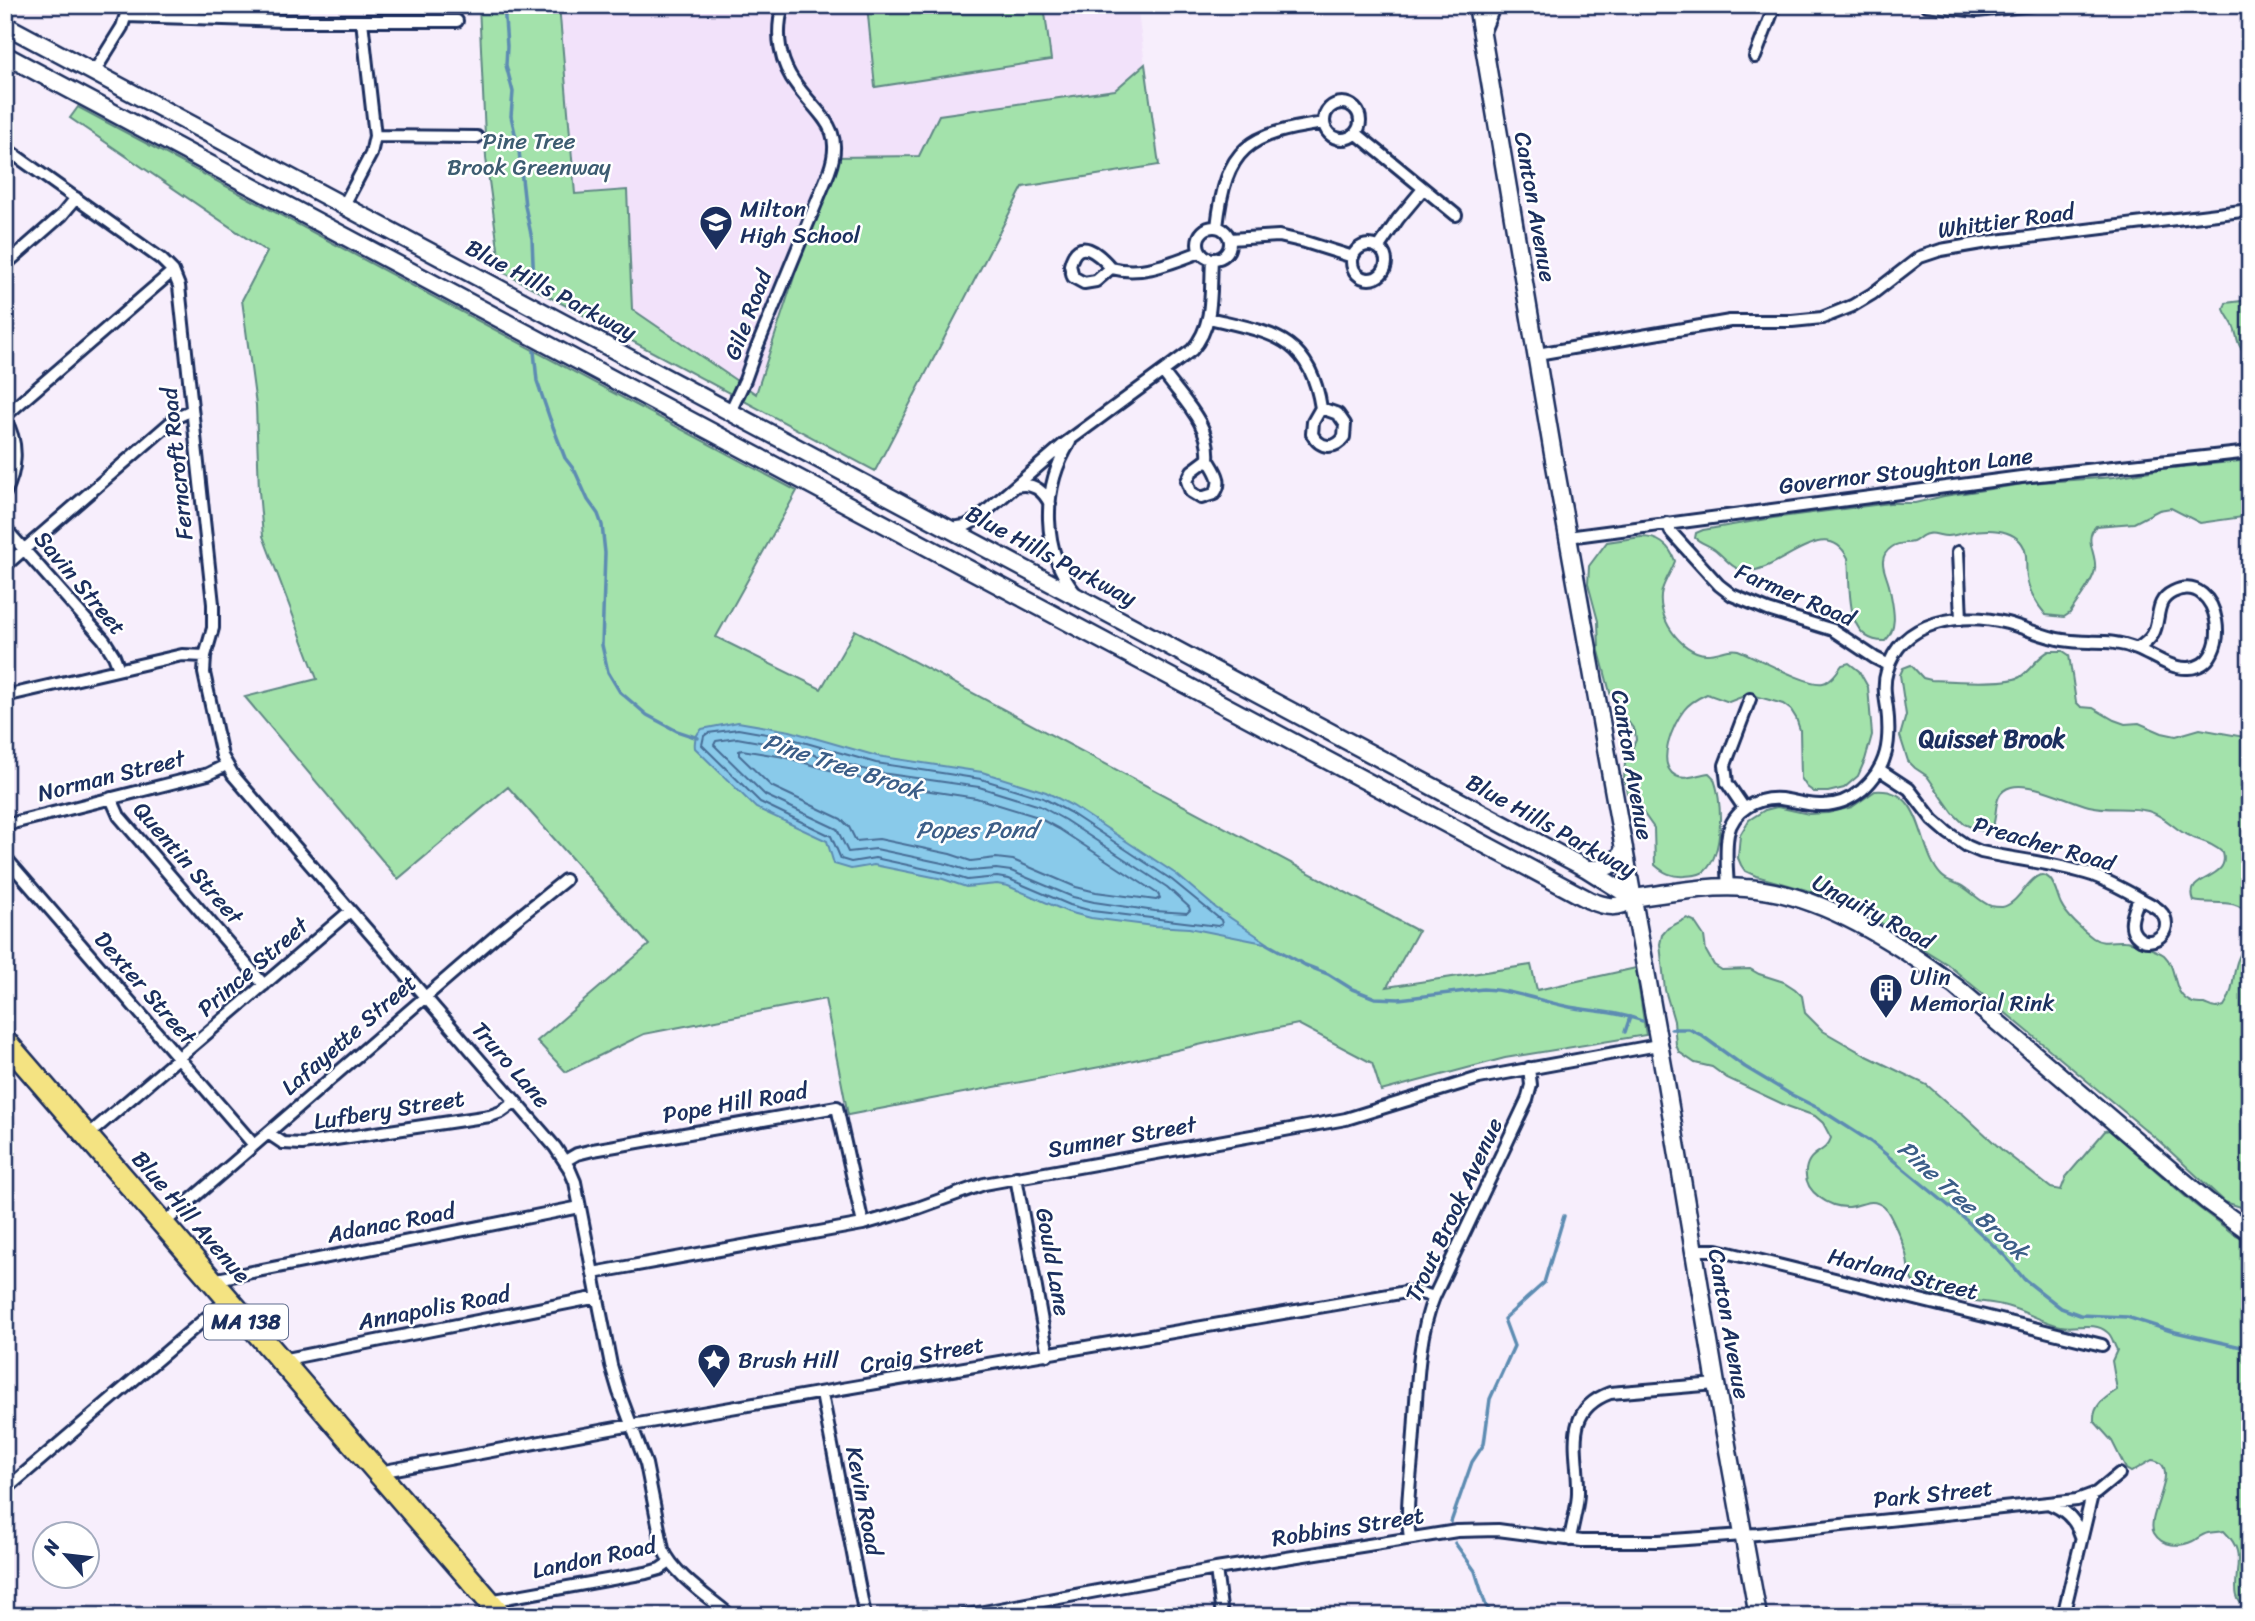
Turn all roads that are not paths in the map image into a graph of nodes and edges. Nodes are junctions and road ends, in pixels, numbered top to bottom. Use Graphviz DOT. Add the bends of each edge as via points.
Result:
graph roads {
  1 [pos="783,5"];
  2 [pos="1476,5"];
  3 [pos="1495,5"];
  4 [pos="1775,5"];
  5 [pos="1926,5"];
  6 [pos="2033,5"];
  7 [pos="128,11"];
  8 [pos="362,21"];
  9 [pos="457,21"];
  10 [pos="5,25"];
  11 [pos="1482,37"];
  12 [pos="5,55"];
  13 [pos="1755,57"];
  14 [pos="94,72"];
  15 [pos="1324,123"];
  16 [pos="1356,133"];
  17 [pos="375,136"];
  18 [pos="477,137"];
  19 [pos="5,148"];
  20 [pos="1423,189"];
  21 [pos="76,198"];
  22 [pos="340,203"];
  23 [pos="2250,210"];
  24 [pos="1456,215"];
  25 [pos="323,226"];
  26 [pos="1217,227"];
  27 [pos="1230,239"];
  28 [pos="1379,247"];
  29 [pos="1200,252"];
  30 [pos="1353,257"];
  31 [pos="1212,259"];
  32 [pos="5,265"];
  33 [pos="1111,268"];
  34 [pos="173,271"];
  35 [pos="1209,317"];
  36 [pos="1537,354"];
  37 [pos="1163,372"];
  38 [pos="1321,408"];
  39 [pos="192,410"];
  40 [pos="730,412"];
  41 [pos="5,418"];
  42 [pos="1073,437"];
  43 [pos="2250,452"];
  44 [pos="1208,459"];
  45 [pos="1014,487"];
  46 [pos="5,493"];
  47 [pos="1049,505"];
  48 [pos="1667,523"];
  49 [pos="5,528"];
  50 [pos="951,528"];
  51 [pos="1568,537"];
  52 [pos="24,549"];
  53 [pos="1958,552"];
  54 [pos="5,566"];
  55 [pos="1077,595"];
  56 [pos="1961,619"];
  57 [pos="1158,638"];
  58 [pos="2137,649"];
  59 [pos="205,656"];
  60 [pos="1146,662"];
  61 [pos="1889,664"];
  62 [pos="119,669"];
  63 [pos="5,696"];
  64 [pos="1750,699"];
  65 [pos="226,765"];
  66 [pos="1880,770"];
  67 [pos="111,798"];
  68 [pos="1744,808"];
  69 [pos="5,825"];
  70 [pos="1624,848"];
  71 [pos="5,858"];
  72 [pos="1587,869"];
  73 [pos="565,880"];
  74 [pos="1728,887"];
  75 [pos="1581,896"];
  76 [pos="1633,898"];
  77 [pos="2139,898"];
  78 [pos="351,911"];
  79 [pos="264,985"];
  80 [pos="425,997"];
  81 [pos="1658,1045"];
  82 [pos="7,1046"];
  83 [pos="178,1058"];
  84 [pos="1529,1069"];
  85 [pos="515,1102"];
  86 [pos="268,1133"];
  87 [pos="87,1136"];
  88 [pos="254,1145"];
  89 [pos="565,1161"];
  90 [pos="1016,1177"];
  91 [pos="580,1207"];
  92 [pos="163,1224"];
  93 [pos="863,1224"];
  94 [pos="2250,1232"];
  95 [pos="1693,1250"];
  96 [pos="593,1273"];
  97 [pos="210,1280"];
  98 [pos="598,1297"];
  99 [pos="1434,1297"];
  100 [pos="228,1300"];
  101 [pos="2102,1345"];
  102 [pos="1048,1355"];
  103 [pos="279,1360"];
  104 [pos="1716,1384"];
  105 [pos="822,1394"];
  106 [pos="632,1425"];
  107 [pos="376,1473"];
  108 [pos="2119,1474"];
  109 [pos="5,1490"];
  110 [pos="2092,1495"];
  111 [pos="2048,1503"];
  112 [pos="1745,1535"];
  113 [pos="1410,1538"];
  114 [pos="2081,1538"];
  115 [pos="1570,1540"];
  116 [pos="670,1562"];
  117 [pos="1216,1569"];
  118 [pos="496,1608"];
  119 [pos="732,1616"];
  120 [pos="866,1616"];
  121 [pos="962,1616"];
  122 [pos="1222,1616"];
  123 [pos="1758,1616"];
  124 [pos="2063,1616"];
  1 -- 40 [label="street, Gile Road" via="779,35 783,62 827,121 835,152"];
  2 -- 11 [label="main road, Canton Avenue"];
  3 -- 11 [label="street"];
  4 -- 13 [label="street"];
  5 -- 6 [label="street" via="1977,11"];
  7 -- 8 [label="street" via="148,18"];
  7 -- 14 [label="street"];
  8 -- 9 [label="street"];
  8 -- 17 [label="street"];
  10 -- 14 [label="main road, Blue Hills Parkway"];
  11 -- 36 [label="main road, Canton Avenue"];
  12 -- 25 [label="main road, Blue Hills Parkway"];
  14 -- 22 [label="main road, Blue Hills Parkway"];
  15 -- 16 [label="street" via="1336,138"];
  15 -- 16 [label="street" via="1332,107 1349,104 1359,116"];
  15 -- 26 [label="street" via="1275,132 1242,152 1227,176"];
  16 -- 20 [label="street"];
  17 -- 18 [label="street"];
  17 -- 22 [label="street" via="371,154"];
  19 -- 21 [label="street"];
  20 -- 24 [label="street"];
  20 -- 28 [label="street"];
  21 -- 32 [label="street"];
  21 -- 34 [label="street"];
  22 -- 25 [label="main road"];
  22 -- 40 [label="main road, Blue Hills Parkway"];
  23 -- 36 [label="street, Whittier Road" via="1941,250 1920,257 1863,300 1832,315 1792,321 1730,321"];
  25 -- 60 [label="main road, Blue Hills Parkway"];
  26 -- 27 [label="street" via="1226,230"];
  26 -- 29 [label="street" via="1203,234"];
  27 -- 30 [label="street" via="1279,236"];
  27 -- 31 [label="street" via="1226,252"];
  28 -- 30 [label="street" via="1364,245"];
  28 -- 30 [label="street" via="1386,264 1376,278 1358,275"];
  29 -- 31 [label="street"];
  29 -- 33 [label="street" via="1144,271"];
  31 -- 35 [label="street"];
  34 -- 39 [label="street, Ferncroft Road" via="179,286"];
  34 -- 41 [label="street"];
  35 -- 37 [label="street" via="1197,344"];
  35 -- 38 [label="street" via="1284,340 1308,365"];
  36 -- 51 [label="main road, Canton Avenue"];
  37 -- 42 [label="street"];
  37 -- 44 [label="street" via="1204,428"];
  39 -- 52 [label="street" via="177,416"];
  39 -- 59 [label="street, Ferncroft Road" via="214,613"];
  40 -- 50 [label="main road, Blue Hills Parkway"];
  41 -- 46 [label="street" via="14,454"];
  42 -- 45 [label="street"];
  42 -- 47 [label="street" via="1057,468"];
  43 -- 48 [label="street, Governor Stoughton Lane"];
  45 -- 47 [label="street" via="1034,486"];
  45 -- 50 [label="street" via="976,520"];
  47 -- 55 [label="street" via="1056,558"];
  48 -- 51 [label="street, Governor Stoughton Lane"];
  48 -- 61 [label="street, Farmer Road" via="1732,596 1833,630"];
  49 -- 52 [label="street, Savin Street"];
  50 -- 55 [label="main road, Blue Hills Parkway"];
  51 -- 70 [label="main road, Canton Avenue"];
  52 -- 54 [label="street"];
  52 -- 62 [label="street, Savin Street" via="104,640"];
  53 -- 56 [label="street"];
  55 -- 57 [label="main road, Blue Hills Parkway"];
  56 -- 58 [label="street" via="2000,621 2062,640 2107,641"];
  56 -- 61 [label="street" via="1919,630"];
  57 -- 60 [label="main road"];
  57 -- 72 [label="main road, Blue Hills Parkway"];
  58 -- 58 [label="street" via="2152,635 2159,607 2169,594 2194,590 2211,602 2216,638 2214,650 2204,662 2184,668"];
  59 -- 62 [label="street" via="182,655"];
  59 -- 65 [label="street, Truro Lane" via="205,681"];
  60 -- 75 [label="main road, Blue Hills Parkway"];
  61 -- 66 [label="street" via="1885,687 1889,739"];
  62 -- 63 [label="street"];
  64 -- 68 [label="street" via="1726,765 1727,783"];
  65 -- 67 [label="street, Norman Street" via="208,774"];
  65 -- 78 [label="street, Truro Lane"];
  66 -- 68 [label="street" via="1858,793 1839,803 1770,799"];
  66 -- 77 [label="street, Preacher Road" via="1909,789 1943,829 1967,846 2090,874"];
  67 -- 69 [label="street, Norman Street"];
  67 -- 79 [label="street, Quentin Street" via="119,816"];
  68 -- 74 [label="street" via="1728,835"];
  70 -- 72 [label="main road" via="1612,865"];
  70 -- 76 [label="main road, Canton Avenue"];
  71 -- 83 [label="street, Dexter Street"];
  72 -- 75 [label="main road" via="1594,884"];
  72 -- 76 [label="main road, Blue Hills Parkway"];
  73 -- 80 [label="street, Lafayette Street"];
  74 -- 76 [label="main road, Unquity Road"];
  74 -- 94 [label="main road, Unquity Road" via="1774,891 1816,904 1929,967"];
  75 -- 76 [label="main road, Blue Hills Parkway" via="1615,906"];
  76 -- 81 [label="main road, Canton Avenue"];
  78 -- 79 [label="street, Prince Street"];
  78 -- 80 [label="street, Truro Lane"];
  79 -- 83 [label="street, Prince Street"];
  80 -- 85 [label="street, Truro Lane"];
  80 -- 86 [label="street, Lafayette Street"];
  81 -- 84 [label="street, Sumner Street"];
  81 -- 95 [label="main road, Canton Avenue"];
  82 -- 87 [label="highway, Blue Hill Avenue / MA 138"];
  83 -- 87 [label="street, Prince Street"];
  83 -- 88 [label="street, Dexter Street"];
  84 -- 90 [label="street, Sumner Street" via="1452,1085 1346,1119"];
  84 -- 99 [label="street, Trout Brook Avenue" via="1527,1100"];
  85 -- 86 [label="street, Lufbery Street" via="490,1116 302,1144 283,1143"];
  85 -- 89 [label="street, Truro Lane"];
  86 -- 88 [label="street, Lafayette Street"];
  87 -- 92 [label="highway, Blue Hill Avenue / MA 138"];
  88 -- 92 [label="street, Lafayette Street"];
  89 -- 91 [label="street, Truro Lane"];
  89 -- 93 [label="street, Pope Hill Road" via="593,1150 837,1107"];
  90 -- 93 [label="street, Sumner Street"];
  90 -- 102 [label="street, Gould Lane"];
  91 -- 96 [label="street, Truro Lane"];
  91 -- 97 [label="street, Adanac Road"];
  92 -- 97 [label="highway, Blue Hill Avenue / MA 138"];
  93 -- 96 [label="street, Sumner Street"];
  95 -- 101 [label="street, Harland Street" via="1710,1249"];
  95 -- 104 [label="main road, Canton Avenue"];
  96 -- 98 [label="street, Truro Lane"];
  97 -- 100 [label="highway, Blue Hill Avenue / MA 138"];
  98 -- 103 [label="street, Annapolis Road"];
  98 -- 106 [label="street, Truro Lane" via="614,1379"];
  99 -- 102 [label="street, Craig Street" via="1406,1292"];
  99 -- 113 [label="street, Trout Brook Avenue" via="1426,1319 1418,1384"];
  100 -- 103 [label="highway, Blue Hill Avenue / MA 138"];
  100 -- 109 [label="street"];
  102 -- 105 [label="street, Craig Street"];
  103 -- 107 [label="highway, Blue Hill Avenue / MA 138"];
  104 -- 112 [label="main road, Canton Avenue"];
  104 -- 115 [label="street" via="1610,1393 1585,1409 1576,1434 1578,1493"];
  105 -- 106 [label="street, Craig Street"];
  105 -- 120 [label="street, Kevin Road"];
  106 -- 107 [label="street, Craig Street"];
  106 -- 116 [label="street, Truro Lane"];
  107 -- 118 [label="highway, Blue Hill Avenue / MA 138"];
  108 -- 110 [label="street, Park Street"];
  110 -- 111 [label="street, Park Street"];
  110 -- 114 [label="street"];
  111 -- 112 [label="street, Park Street"];
  111 -- 114 [label="street" via="2073,1519"];
  112 -- 115 [label="street, Robbins Street" via="1644,1542"];
  112 -- 123 [label="main road, Canton Avenue"];
  113 -- 115 [label="street, Robbins Street" via="1483,1530"];
  113 -- 117 [label="street, Robbins Street"];
  114 -- 124 [label="street"];
  116 -- 118 [label="street, Landon Road" via="646,1573"];
  116 -- 119 [label="street, Landon Road"];
  117 -- 121 [label="street, Robbins Street"];
  117 -- 122 [label="street"];
}
